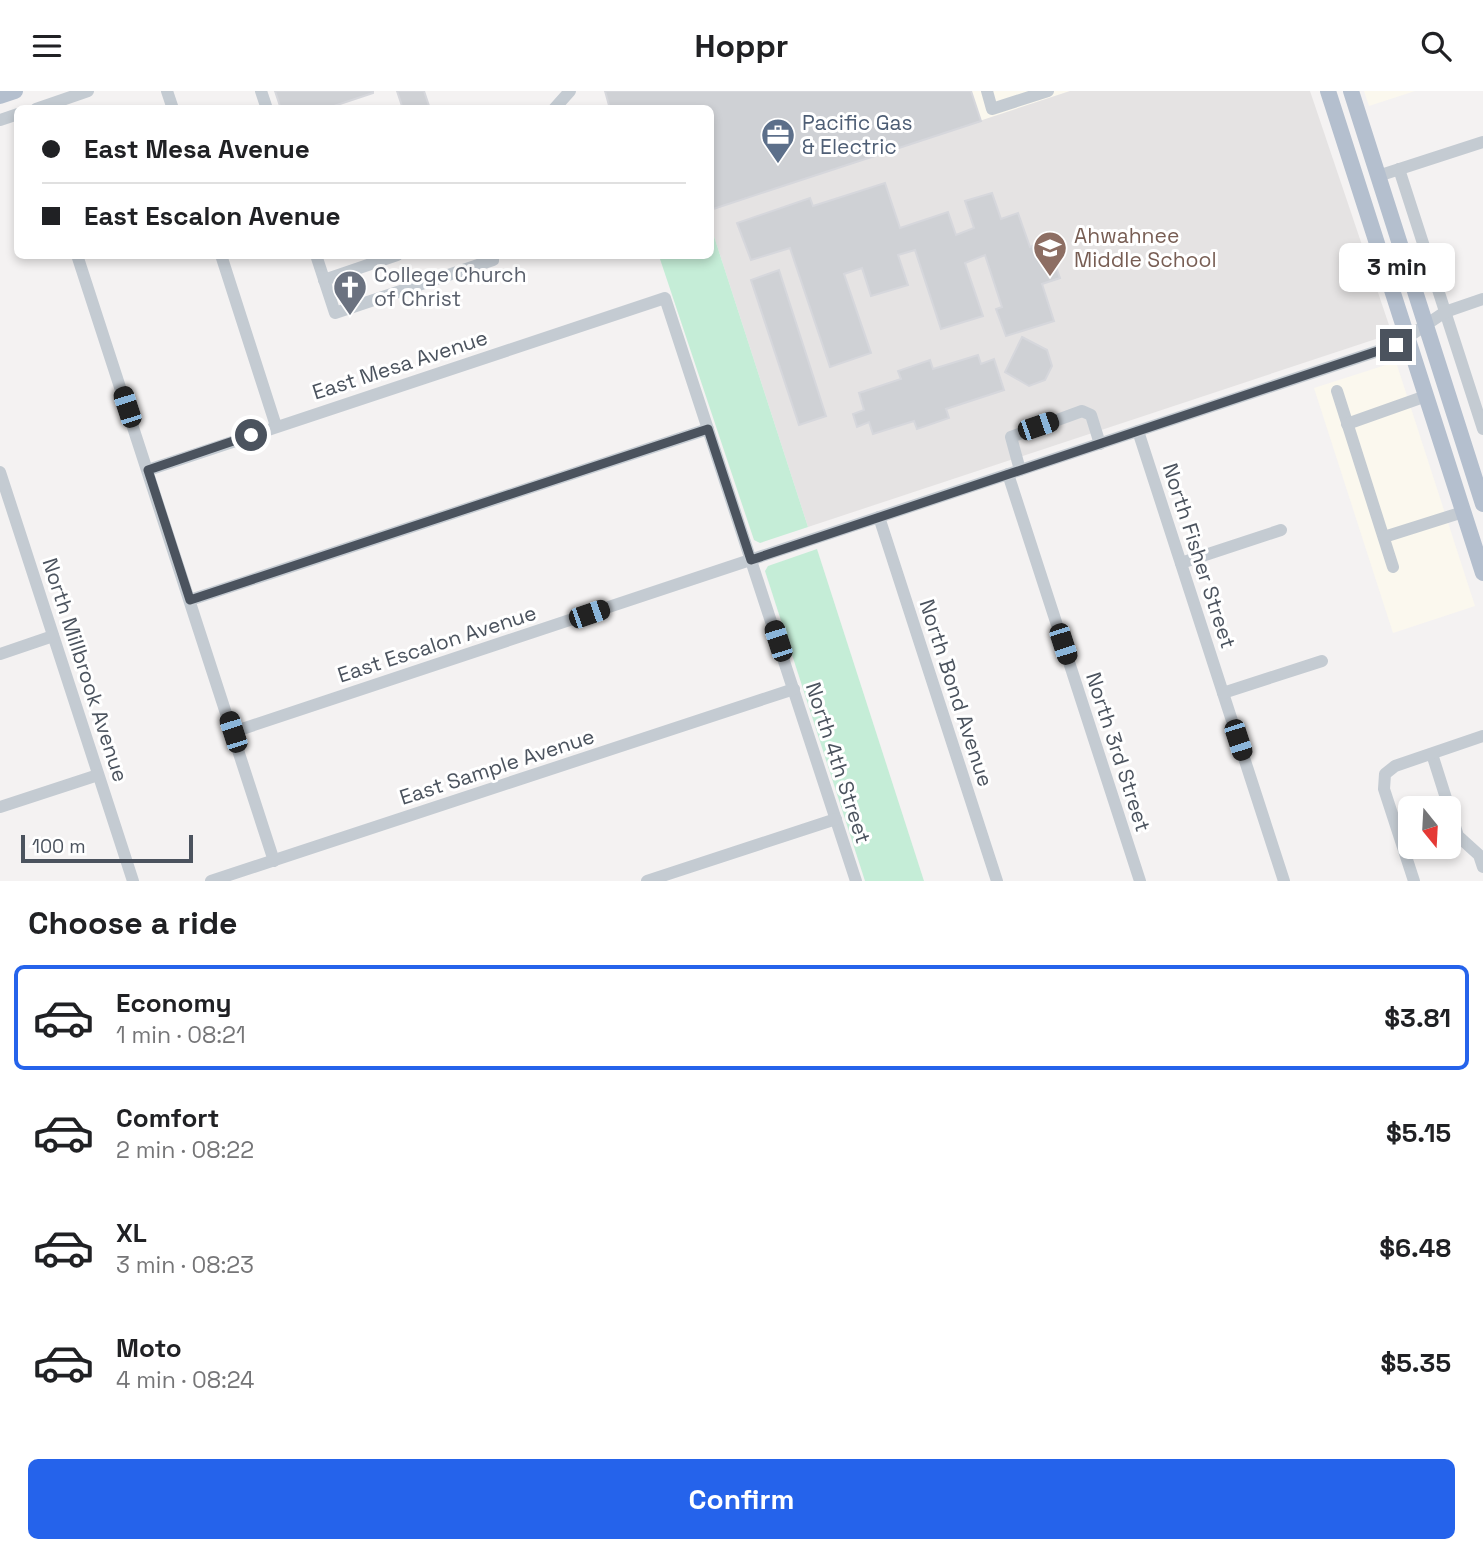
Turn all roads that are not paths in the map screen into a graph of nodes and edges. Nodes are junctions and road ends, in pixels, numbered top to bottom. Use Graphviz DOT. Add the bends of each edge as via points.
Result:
graph roads {
  1 [pos="15,91"];
  2 [pos="88,91"];
  3 [pos="570,91"];
  4 [pos="987,91"];
  5 [pos="1048,91"];
  6 [pos="1328,91"];
  7 [pos="1351,91"];
  8 [pos="0,96"];
  9 [pos="48,105"];
  10 [pos="558,105"];
  11 [pos="1483,142"];
  12 [pos="1399,169"];
  13 [pos="1378,176"];
  14 [pos="78,259"];
  15 [pos="222,259"];
  16 [pos="317,259"];
  17 [pos="385,259"];
  18 [pos="493,259"];
  19 [pos="324,280"];
  20 [pos="665,298"];
  21 [pos="1483,299"];
  22 [pos="1445,311"];
  23 [pos="1425,325"];
  24 [pos="1406,338"];
  25 [pos="1337,391"];
  26 [pos="1426,396"];
  27 [pos="1347,424"];
  28 [pos="276,426"];
  29 [pos="708,429"];
  30 [pos="1483,429"];
  31 [pos="1138,431"];
  32 [pos="1100,444"];
  33 [pos="148,470"];
  34 [pos="0,472"];
  35 [pos="1014,472"];
  36 [pos="4,495"];
  37 [pos="1483,504"];
  38 [pos="1463,512"];
  39 [pos="880,517"];
  40 [pos="1281,530"];
  41 [pos="1384,537"];
  42 [pos="751,560"];
  43 [pos="1181,563"];
  44 [pos="1393,567"];
  45 [pos="1483,573"];
  46 [pos="190,600"];
  47 [pos="54,636"];
  48 [pos="0,654"];
  49 [pos="1322,661"];
  50 [pos="794,689"];
  51 [pos="1223,693"];
  52 [pos="233,732"];
  53 [pos="1483,736"];
  54 [pos="1432,754"];
  55 [pos="99,775"];
  56 [pos="0,807"];
  57 [pos="836,818"];
  58 [pos="274,861"];
  59 [pos="1483,867"];
  60 [pos="133,881"];
  61 [pos="211,881"];
  62 [pos="647,881"];
  63 [pos="856,881"];
  64 [pos="997,881"];
  65 [pos="1140,881"];
  66 [pos="1284,881"];
  67 [pos="1414,881"];
  1 -- 8 [label="main road"];
  2 -- 9 [label="street"];
  3 -- 10 [label="street"];
  4 -- 5 [label="street" via="992,109"];
  6 -- 24 [label="main road"];
  7 -- 13 [label="main road"];
  11 -- 12 [label="street"];
  12 -- 13 [label="street"];
  12 -- 22 [label="street"];
  13 -- 23 [label="main road"];
  14 -- 33 [label="street"];
  15 -- 28 [label="street"];
  16 -- 19 [label="street"];
  17 -- 19 [label="street"];
  18 -- 19 [label="street" via="335,313"];
  20 -- 28 [label="street, East Mesa Avenue"];
  20 -- 29 [label="street, North 4th Street"];
  21 -- 22 [label="street, East Escalon Avenue"];
  22 -- 23 [label="street, East Escalon Avenue"];
  22 -- 30 [label="street"];
  23 -- 24 [label="street, East Escalon Avenue"];
  23 -- 37 [label="main road"];
  24 -- 26 [label="main road"];
  24 -- 31 [label="street, East Escalon Avenue"];
  25 -- 27 [label="street"];
  26 -- 27 [label="street"];
  26 -- 38 [label="main road"];
  27 -- 41 [label="street"];
  28 -- 33 [label="street, East Mesa Avenue"];
  29 -- 42 [label="street, North 4th Street"];
  29 -- 46 [label="street"];
  31 -- 32 [label="street, East Escalon Avenue"];
  31 -- 43 [label="street, North Fisher Street"];
  32 -- 35 [label="street, East Escalon Avenue"];
  32 -- 35 [label="street, North 3rd Street" via="1091,415 1082,411 1011,437"];
  33 -- 46 [label="street"];
  34 -- 36 [label="street, North Millbrook Avenue"];
  35 -- 39 [label="street, East Escalon Avenue"];
  35 -- 65 [label="street, North 3rd Street"];
  36 -- 47 [label="street, North Millbrook Avenue"];
  38 -- 41 [label="street"];
  38 -- 45 [label="main road"];
  39 -- 42 [label="street, East Escalon Avenue"];
  39 -- 64 [label="street, North Bond Avenue"];
  40 -- 43 [label="street"];
  41 -- 44 [label="street"];
  42 -- 50 [label="street, North 4th Street"];
  42 -- 52 [label="street, East Escalon Avenue"];
  43 -- 51 [label="street, North Fisher Street"];
  46 -- 52 [label="street"];
  47 -- 48 [label="street"];
  47 -- 55 [label="street, North Millbrook Avenue"];
  49 -- 51 [label="street"];
  50 -- 57 [label="street, North 4th Street"];
  50 -- 58 [label="street, East Sample Avenue"];
  51 -- 66 [label="street, North Fisher Street"];
  52 -- 58 [label="street"];
  53 -- 54 [label="street"];
  54 -- 59 [label="street" via="1458,836 1479,855"];
  54 -- 67 [label="street" via="1385,774 1384,789"];
  55 -- 56 [label="street"];
  55 -- 60 [label="street, North Millbrook Avenue"];
  57 -- 62 [label="street"];
  57 -- 63 [label="street, North 4th Street"];
  58 -- 61 [label="street, East Sample Avenue"];
}
